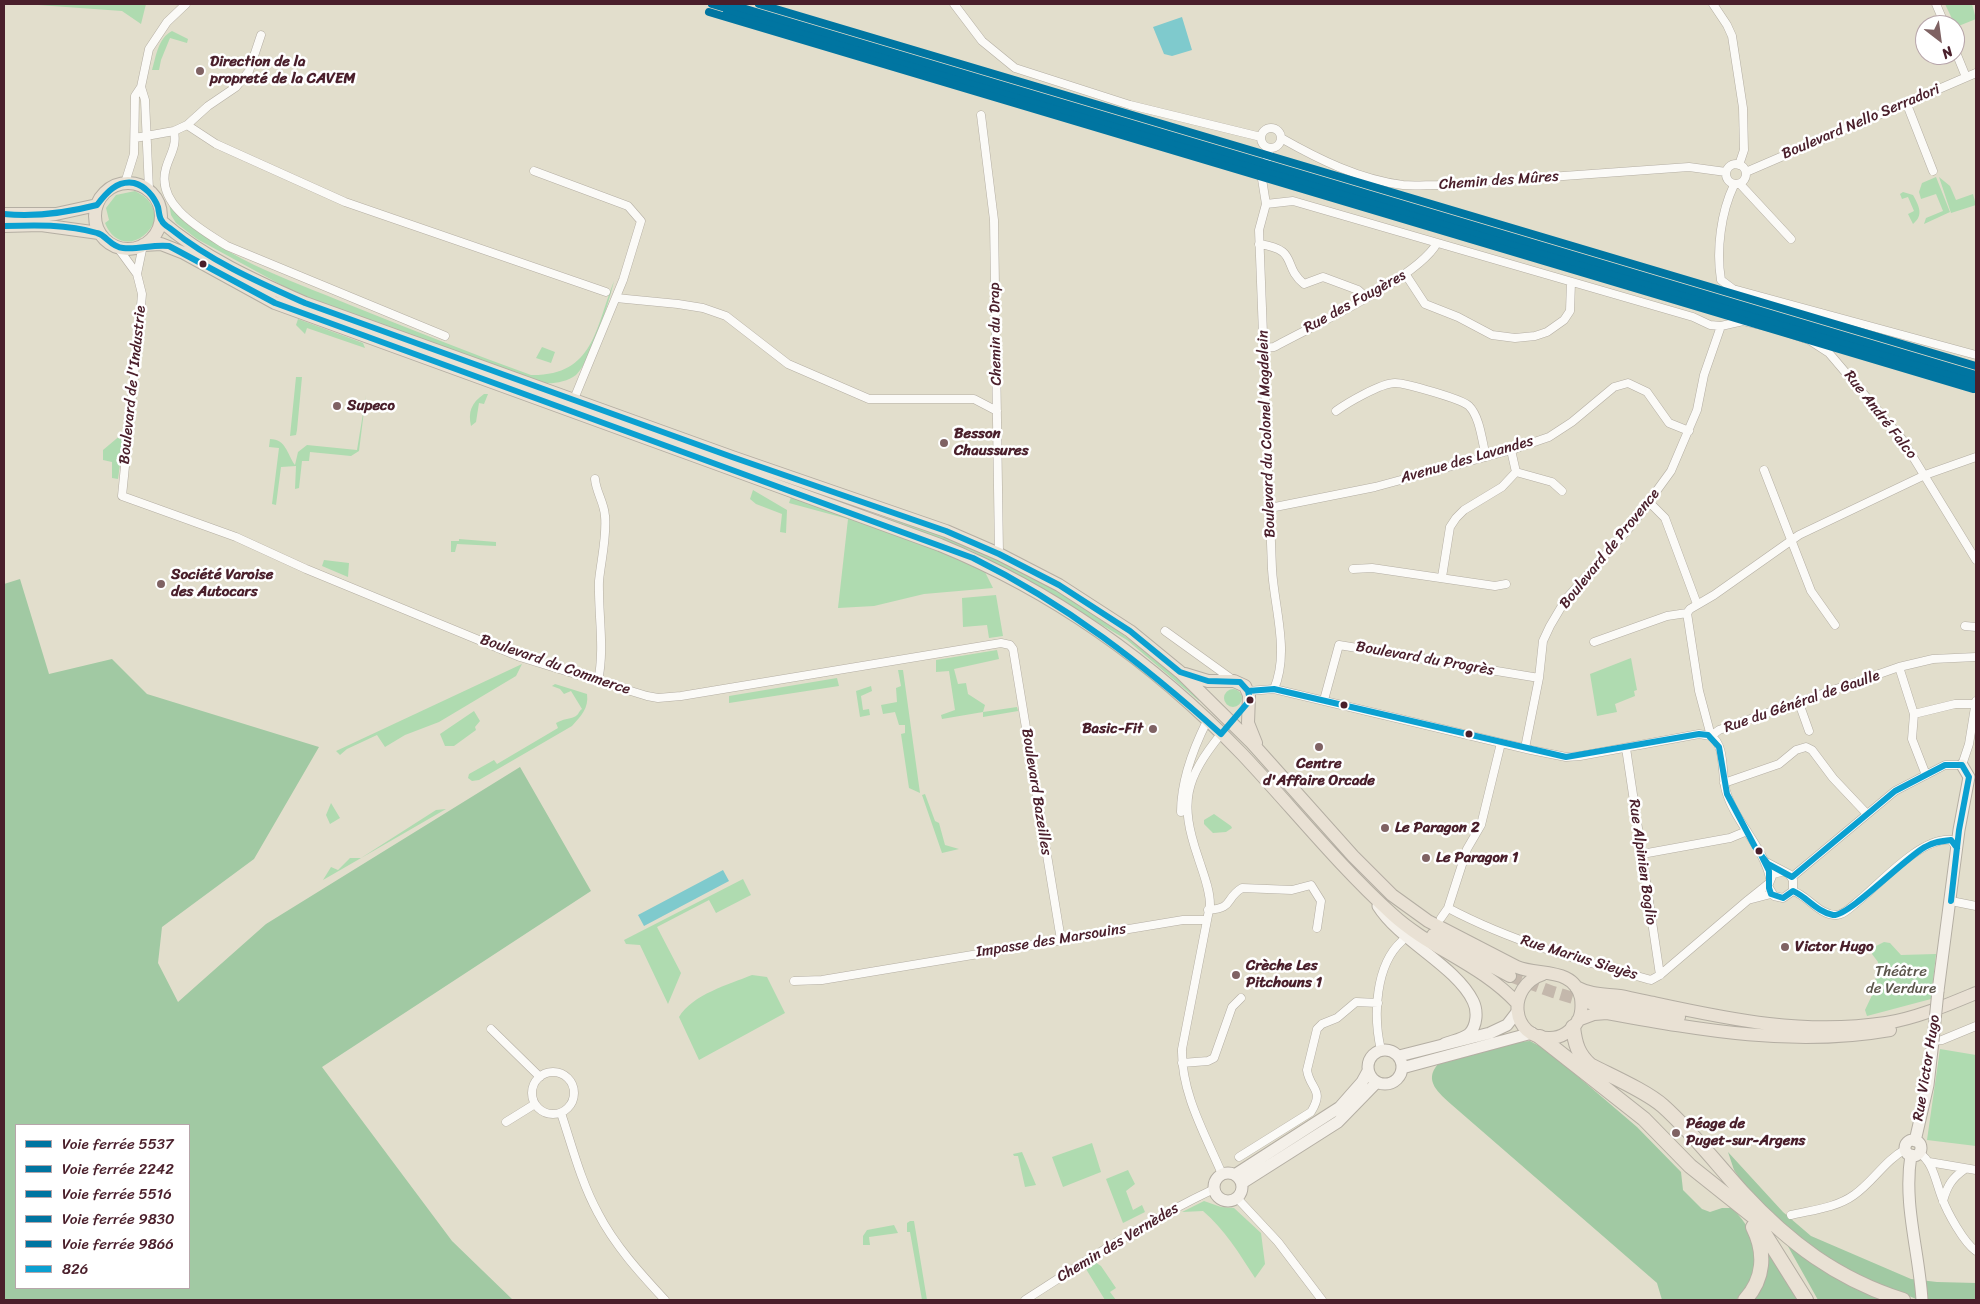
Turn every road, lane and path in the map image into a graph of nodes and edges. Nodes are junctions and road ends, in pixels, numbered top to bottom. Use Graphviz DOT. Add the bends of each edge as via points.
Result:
graph roads {
  1 [pos="186,4"];
  2 [pos="954,4"];
  3 [pos="1713,4"];
  4 [pos="261,35"];
  5 [pos="1961,65"];
  6 [pos="1976,73"];
  7 [pos="1966,77"];
  8 [pos="141,87"];
  9 [pos="1906,102"];
  10 [pos="981,115"];
  11 [pos="187,125"];
  12 [pos="174,131"];
  13 [pos="147,137"];
  14 [pos="1261,137"];
  15 [pos="135,138"];
  16 [pos="1281,138"];
  17 [pos="1270,148"];
  18 [pos="1739,165"];
  19 [pos="534,171"];
  20 [pos="1934,171"];
  21 [pos="1726,172"];
  22 [pos="1746,172"];
  23 [pos="125,183"];
  24 [pos="1737,184"];
  25 [pos="150,190"];
  26 [pos="1266,204"];
  27 [pos="97,205"];
  28 [pos="4,214"];
  29 [pos="161,221"];
  30 [pos="4,226"];
  31 [pos="99,233"];
  32 [pos="1791,238"];
  33 [pos="1437,243"];
  34 [pos="1259,244"];
  35 [pos="144,245"];
  36 [pos="118,248"];
  37 [pos="137,274"];
  38 [pos="1406,275"];
  39 [pos="1571,282"];
  40 [pos="606,292"];
  41 [pos="1366,297"];
  42 [pos="616,298"];
  43 [pos="1721,326"];
  44 [pos="446,336"];
  45 [pos="1264,348"];
  46 [pos="1976,355"];
  47 [pos="574,399"];
  48 [pos="997,411"];
  49 [pos="1336,411"];
  50 [pos="1689,431"];
  51 [pos="1511,450"];
  52 [pos="1486,457"];
  53 [pos="1976,457"];
  54 [pos="1764,470"];
  55 [pos="1516,472"];
  56 [pos="1925,475"];
  57 [pos="595,479"];
  58 [pos="1562,491"];
  59 [pos="122,496"];
  60 [pos="1650,503"];
  61 [pos="1270,508"];
  62 [pos="1790,540"];
  63 [pos="999,554"];
  64 [pos="1975,554"];
  65 [pos="1353,568"];
  66 [pos="1442,577"];
  67 [pos="1506,584"];
  68 [pos="1697,604"];
  69 [pos="1687,613"];
  70 [pos="1835,625"];
  71 [pos="1965,626"];
  72 [pos="1976,626"];
  73 [pos="1165,631"];
  74 [pos="1594,642"];
  75 [pos="1010,644"];
  76 [pos="1976,656"];
  77 [pos="1899,667"];
  78 [pos="1180,672"];
  79 [pos="1539,678"];
  80 [pos="598,681"];
  81 [pos="1231,682"];
  82 [pos="1274,689"];
  83 [pos="1249,695"];
  84 [pos="1324,700"];
  85 [pos="1976,702"];
  86 [pos="1799,703"];
  87 [pos="1215,706"];
  88 [pos="1914,714"];
  89 [pos="1207,721"];
  90 [pos="1231,721"];
  91 [pos="1975,723"];
  92 [pos="1809,731"];
  93 [pos="1221,734"];
  94 [pos="1711,736"];
  95 [pos="1501,743"];
  96 [pos="1525,748"];
  97 [pos="1626,748"];
  98 [pos="1260,752"];
  99 [pos="1962,765"];
  100 [pos="1926,776"];
  101 [pos="1724,783"];
  102 [pos="1867,814"];
  103 [pos="1747,831"];
  104 [pos="1955,840"];
  105 [pos="1642,854"];
  106 [pos="1766,862"];
  107 [pos="1781,872"];
  108 [pos="1792,877"];
  109 [pos="1769,881"];
  110 [pos="1368,889"];
  111 [pos="1792,891"];
  112 [pos="1771,894"];
  113 [pos="1748,900"];
  114 [pos="1951,901"];
  115 [pos="1976,906"];
  116 [pos="1448,908"];
  117 [pos="1208,910"];
  118 [pos="1441,918"];
  119 [pos="1207,920"];
  120 [pos="1317,928"];
  121 [pos="1061,940"];
  122 [pos="1402,941"];
  123 [pos="1543,974"];
  124 [pos="1660,975"];
  125 [pos="1510,976"];
  126 [pos="794,981"];
  127 [pos="1576,987"];
  128 [pos="1241,998"];
  129 [pos="1976,999"];
  130 [pos="1378,1003"];
  131 [pos="1590,1003"];
  132 [pos="1517,1008"];
  133 [pos="1576,1024"];
  134 [pos="1976,1026"];
  135 [pos="491,1029"];
  136 [pos="1536,1035"];
  137 [pos="1782,1037"];
  138 [pos="1934,1040"];
  139 [pos="1444,1044"];
  140 [pos="1380,1050"];
  141 [pos="1399,1056"];
  142 [pos="1182,1063"];
  143 [pos="1402,1068"];
  144 [pos="1368,1071"];
  145 [pos="540,1077"];
  146 [pos="1377,1082"];
  147 [pos="535,1104"];
  148 [pos="561,1113"];
  149 [pos="506,1122"];
  150 [pos="1913,1150"];
  151 [pos="1239,1157"];
  152 [pos="1929,1162"];
  153 [pos="1964,1169"];
  154 [pos="1976,1170"];
  155 [pos="1222,1174"];
  156 [pos="1239,1178"];
  157 [pos="1214,1189"];
  158 [pos="1722,1192"];
  159 [pos="1742,1192"];
  160 [pos="1237,1198"];
  161 [pos="1943,1201"];
  162 [pos="1791,1215"];
  163 [pos="1976,1251"];
  164 [pos="666,1300"];
  165 [pos="1025,1300"];
  166 [pos="1322,1300"];
  167 [pos="1744,1300"];
  168 [pos="1806,1300"];
  169 [pos="1812,1300"];
  170 [pos="1903,1300"];
  171 [pos="1922,1300"];
  1 -- 8 [label="street" via="167,22 149,49"];
  2 -- 14 [label="street" via="982,41 1015,68 1130,104"];
  3 -- 18 [label="street" via="1732,36 1743,108 1744,150"];
  4 -- 11 [label="street" via="249,71 236,87"];
  5 -- 7 [label="street"];
  6 -- 7 [label="street, Boulevard Nello Serradori"];
  7 -- 9 [label="street, Boulevard Nello Serradori"];
  8 -- 13 [label="street"];
  8 -- 15 [label="street" via="136,96"];
  9 -- 20 [label="street"];
  9 -- 22 [label="street, Boulevard Nello Serradori"];
  10 -- 48 [label="street, Chemin du Drap" via="994,220"];
  11 -- 12 [label="street"];
  11 -- 40 [label="street" via="216,144 345,202"];
  12 -- 13 [label="street"];
  12 -- 44 [label="street" via="175,149 166,169 166,190 181,214 194,224 235,250"];
  13 -- 15 [label="street"];
  13 -- 25 [label="street"];
  14 -- 16 [label="street" via="1265,130 1272,128"];
  14 -- 17 [label="street" via="1265,146"];
  15 -- 23 [label="street"];
  16 -- 17 [label="street" via="1277,146"];
  16 -- 21 [label="street, Chemin des Mûres" via="1317,159 1402,185 1689,167"];
  17 -- 26 [label="street, Boulevard du Colonel Magdelein" via="1262,178"];
  18 -- 21 [label="street" via="1731,165"];
  18 -- 22 [label="street"];
  19 -- 42 [label="street" via="628,206 641,221"];
  21 -- 24 [label="street" via="1726,177"];
  22 -- 24 [label="street" via="1745,179"];
  23 -- 25 [label="main road"];
  23 -- 27 [label="main road" via="113,187"];
  24 -- 32 [label="street"];
  24 -- 46 [label="street" via="1720,243 1718,263 1721,280 1733,289"];
  25 -- 29 [label="main road" via="158,203"];
  26 -- 33 [label="street" via="1293,201"];
  26 -- 34 [label="street, Boulevard du Colonel Magdelein" via="1258,230"];
  27 -- 28 [label="main road" via="56,214"];
  27 -- 31 [label="main road"];
  29 -- 35 [label="main road" via="154,238"];
  29 -- 47 [label="main road" via="193,245 305,303"];
  30 -- 31 [label="main road" via="41,225"];
  31 -- 36 [label="main road" via="110,245"];
  33 -- 38 [label="street, Rue des Fougères"];
  33 -- 39 [label="street"];
  34 -- 41 [label="street" via="1278,247 1304,284 1323,277 1358,290"];
  34 -- 45 [label="street, Boulevard du Colonel Magdelein"];
  35 -- 36 [label="main road"];
  35 -- 37 [label="street, Boulevard de l'Industrie"];
  35 -- 89 [label="main road" via="161,244 184,253 276,303 973,558 1028,587 1100,632 1151,671"];
  36 -- 37 [label="street, Boulevard de l'Industrie"];
  37 -- 59 [label="street, Boulevard de l'Industrie" via="142,294"];
  38 -- 39 [label="street" via="1424,304 1492,335 1514,338 1547,332 1564,320 1570,311"];
  38 -- 41 [label="street, Rue des Fougères"];
  39 -- 43 [label="street"];
  41 -- 45 [label="street, Rue des Fougères" via="1274,347"];
  42 -- 47 [label="street"];
  42 -- 48 [label="street" via="703,308 726,316 788,364 869,399 974,399"];
  43 -- 50 [label="street, Boulevard de Provence"];
  43 -- 56 [label="street, Rue André Falco" via="1743,321 1774,328 1809,340 1829,352 1902,439"];
  45 -- 61 [label="street, Boulevard du Colonel Magdelein"];
  47 -- 63 [label="main road" via="946,531"];
  48 -- 63 [label="street, Chemin du Drap"];
  49 -- 52 [label="street" via="1352,400 1395,383 1459,399 1474,414"];
  50 -- 51 [label="street, Avenue des Lavandes" via="1669,423 1647,392 1628,383 1614,387 1549,437"];
  50 -- 60 [label="street, Boulevard de Provence" via="1671,471"];
  51 -- 52 [label="street, Avenue des Lavandes"];
  51 -- 55 [label="street"];
  52 -- 61 [label="street, Avenue des Lavandes"];
  53 -- 56 [label="street"];
  54 -- 62 [label="street"];
  55 -- 58 [label="street" via="1552,482"];
  55 -- 66 [label="street" via="1502,487 1456,518 1450,528"];
  56 -- 62 [label="street"];
  56 -- 64 [label="street, Rue André Falco"];
  57 -- 80 [label="street" via="606,521 600,580 602,662"];
  59 -- 80 [label="street, Boulevard du Commerce" via="236,537 520,657"];
  60 -- 68 [label="street" via="1665,518"];
  60 -- 79 [label="street, Boulevard de Provence" via="1566,600 1544,641"];
  61 -- 82 [label="street, Boulevard du Colonel Magdelein" via="1280,637"];
  62 -- 68 [label="street"];
  62 -- 70 [label="street" via="1811,591"];
  63 -- 78 [label="main road" via="1059,585 1110,617"];
  65 -- 66 [label="street"];
  66 -- 67 [label="street" via="1495,586"];
  68 -- 69 [label="street"];
  69 -- 74 [label="street" via="1667,616"];
  69 -- 94 [label="street" via="1699,691"];
  71 -- 72 [label="street"];
  73 -- 81 [label="street"];
  75 -- 80 [label="street, Boulevard du Commerce" via="668,697 647,696"];
  75 -- 121 [label="street, Boulevard Bazeilles"];
  76 -- 77 [label="street, Rue du Général de Gaulle" via="1934,659"];
  77 -- 86 [label="street, Rue du Général de Gaulle"];
  77 -- 88 [label="street"];
  78 -- 81 [label="main road" via="1208,681"];
  78 -- 87 [label="main road"];
  79 -- 84 [label="street, Boulevard du Progrès" via="1339,644"];
  79 -- 96 [label="street, Boulevard de Provence"];
  81 -- 83 [label="main road" via="1245,686"];
  81 -- 87 [label="main road" via="1220,693"];
  82 -- 83 [label="street, Rue du Général de Gaulle"];
  82 -- 84 [label="street, Rue du Général de Gaulle"];
  83 -- 90 [label="main road"];
  83 -- 98 [label="main road" via="1248,723"];
  84 -- 95 [label="street, Rue du Général de Gaulle"];
  85 -- 88 [label="street"];
  85 -- 91 [label="street, Rue Victor Hugo"];
  86 -- 92 [label="street"];
  86 -- 94 [label="street, Rue du Général de Gaulle" via="1719,730"];
  87 -- 89 [label="main road"];
  87 -- 90 [label="main road"];
  88 -- 100 [label="street" via="1912,739"];
  89 -- 93 [label="main road"];
  89 -- 117 [label="street" via="1194,749 1183,790 1181,813"];
  90 -- 93 [label="main road"];
  90 -- 98 [label="main road"];
  91 -- 99 [label="street, Rue Victor Hugo"];
  93 -- 110 [label="main road"];
  93 -- 117 [label="street" via="1195,772 1186,805 1189,828 1209,892"];
  94 -- 97 [label="street, Rue du Général de Gaulle" via="1699,734"];
  94 -- 101 [label="street" via="1719,747"];
  95 -- 96 [label="street, Rue du Général de Gaulle"];
  95 -- 116 [label="street" via="1481,825 1467,850"];
  96 -- 97 [label="street, Rue du Général de Gaulle" via="1566,757"];
  97 -- 105 [label="street, Rue Alpinien Boglio"];
  98 -- 123 [label="main road" via="1392,895 1456,936 1517,967"];
  99 -- 100 [label="street" via="1945,765"];
  99 -- 104 [label="street, Rue Victor Hugo" via="1968,777"];
  100 -- 102 [label="street" via="1895,791"];
  101 -- 102 [label="street" via="1779,764 1796,750 1806,747"];
  101 -- 103 [label="street"];
  102 -- 108 [label="street"];
  103 -- 105 [label="street" via="1730,838"];
  103 -- 106 [label="street"];
  104 -- 111 [label="street" via="1926,845 1844,912 1836,915 1825,912"];
  104 -- 114 [label="street, Rue Victor Hugo"];
  105 -- 124 [label="street, Rue Alpinien Boglio"];
  106 -- 107 [label="street"];
  106 -- 109 [label="street"];
  107 -- 108 [label="street"];
  107 -- 109 [label="street"];
  108 -- 111 [label="street"];
  109 -- 112 [label="street"];
  109 -- 113 [label="street, Rue Marius Sieyès"];
  110 -- 125 [label="main road" via="1428,933"];
  110 -- 132 [label="main road" via="1407,927 1500,985"];
  110 -- 139 [label="street" via="1392,924 1441,967 1473,1001 1476,1017 1472,1029 1466,1036"];
  111 -- 112 [label="street" via="1783,898"];
  112 -- 113 [label="street"];
  113 -- 124 [label="street, Rue Marius Sieyès"];
  114 -- 115 [label="street"];
  114 -- 138 [label="street, Rue Victor Hugo, bridge"];
  116 -- 118 [label="street"];
  116 -- 124 [label="street, Rue Marius Sieyès" via="1493,930 1582,962 1651,980"];
  117 -- 119 [label="street"];
  117 -- 120 [label="street" via="1227,906 1242,888 1292,890 1311,885 1321,901"];
  119 -- 121 [label="street, Impasse des Marsouins" via="1183,920"];
  119 -- 142 [label="street"];
  121 -- 126 [label="street, Impasse des Marsouins" via="822,980"];
  122 -- 130 [label="street" via="1389,957"];
  123 -- 127 [label="main road" via="1562,976"];
  123 -- 132 [label="main road" via="1528,981 1518,995"];
  127 -- 129 [label="main road" via="1587,993 1622,996 1704,1014 1805,1029 1835,1029 1888,1022"];
  127 -- 133 [label="main road" via="1582,1003"];
  128 -- 142 [label="street" via="1232,1007 1214,1058"];
  129 -- 137 [label="main road" via="1895,1030 1846,1037"];
  130 -- 140 [label="street"];
  130 -- 151 [label="street" via="1356,1002 1317,1029 1307,1070 1318,1093 1311,1112"];
  131 -- 137 [label="main road"];
  132 -- 136 [label="main road" via="1525,1028"];
  132 -- 139 [label="street" via="1512,1021 1501,1029"];
  133 -- 136 [label="main road" via="1558,1037"];
  133 -- 137 [label="main road" via="1594,1014 1606,1013 1718,1032"];
  133 -- 159 [label="highway" via="1574,1040 1581,1057 1661,1104"];
  134 -- 138 [label="street" via="1942,1040"];
  135 -- 145 [label="street"];
  136 -- 143 [label="street"];
  136 -- 158 [label="highway" via="1644,1119 1690,1166"];
  138 -- 150 [label="street, Rue Victor Hugo"];
  139 -- 141 [label="street"];
  140 -- 141 [label="street" via="1391,1050"];
  140 -- 144 [label="street" via="1371,1056"];
  141 -- 143 [label="street"];
  142 -- 155 [label="street" via="1187,1089"];
  143 -- 146 [label="street" via="1389,1084"];
  144 -- 146 [label="street"];
  144 -- 156 [label="street" via="1340,1107"];
  145 -- 147 [label="street" via="532,1088"];
  145 -- 148 [label="street" via="553,1072 571,1083 574,1097"];
  146 -- 156 [label="street" via="1338,1122"];
  147 -- 148 [label="street" via="548,1114"];
  147 -- 149 [label="street"];
  148 -- 164 [label="street" via="583,1180 598,1213 616,1242"];
  150 -- 152 [label="street"];
  150 -- 162 [label="street" via="1896,1154 1853,1195 1832,1205"];
  150 -- 171 [label="street, Rue Victor Hugo" via="1908,1177 1909,1204"];
  152 -- 153 [label="street"];
  152 -- 161 [label="street"];
  153 -- 154 [label="street"];
  153 -- 161 [label="street" via="1946,1187"];
  155 -- 156 [label="street"];
  155 -- 157 [label="street" via="1215,1180"];
  156 -- 160 [label="street" via="1242,1190"];
  157 -- 160 [label="street" via="1223,1200"];
  157 -- 165 [label="street, Chemin des Vernèdes" via="1109,1247"];
  158 -- 167 [label="highway" via="1746,1216 1762,1250 1760,1275"];
  158 -- 168 [label="highway" via="1754,1217"];
  159 -- 169 [label="highway" via="1769,1229"];
  159 -- 170 [label="highway" via="1810,1255 1854,1282"];
  160 -- 166 [label="street" via="1278,1242"];
  161 -- 163 [label="street"];
}
